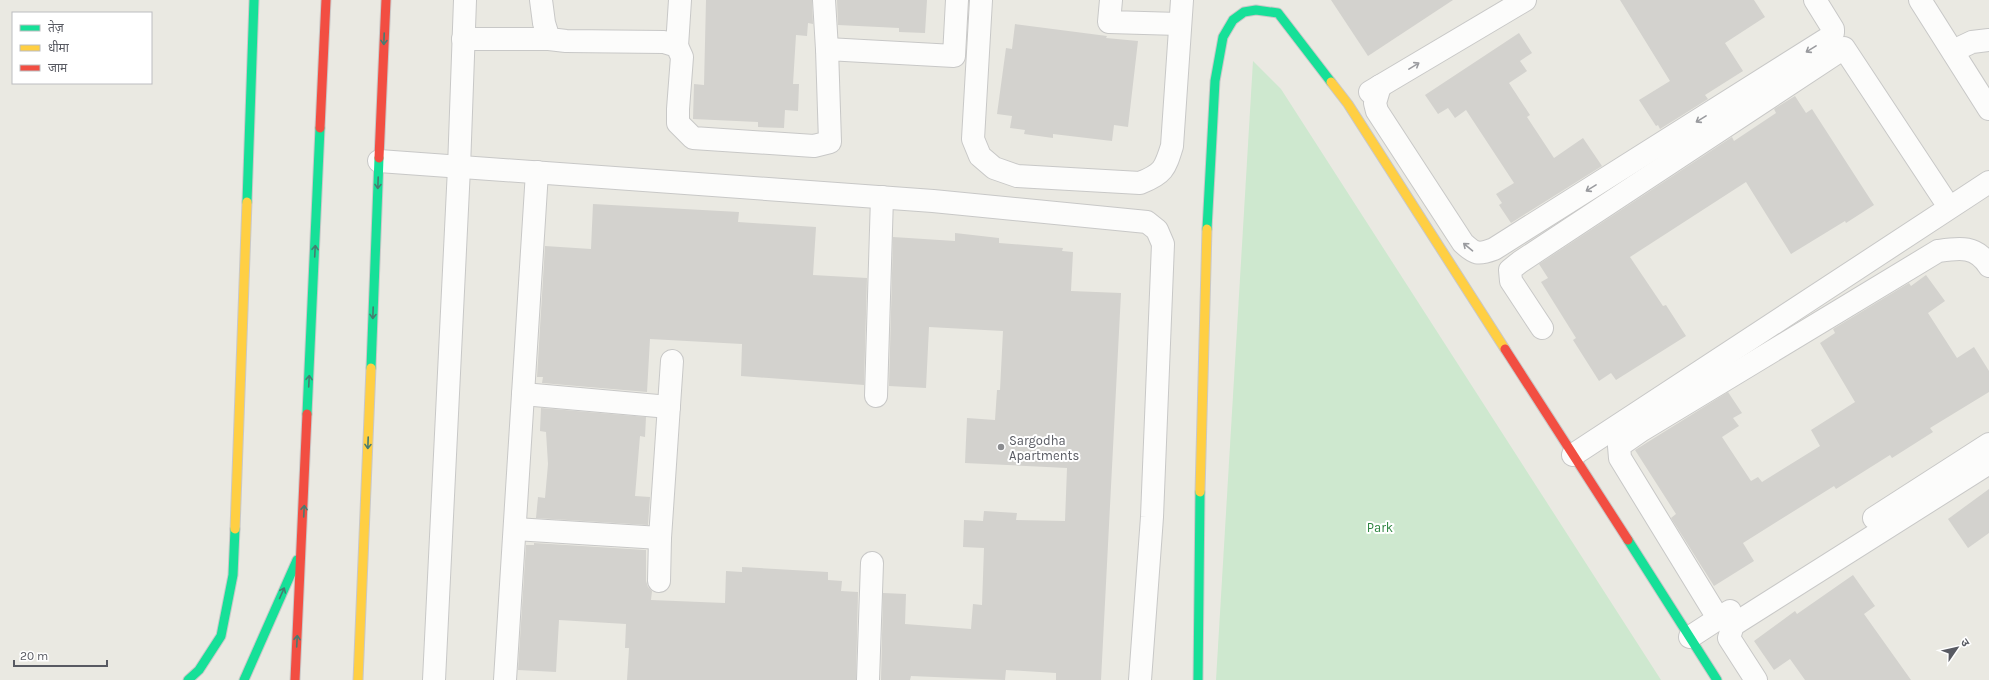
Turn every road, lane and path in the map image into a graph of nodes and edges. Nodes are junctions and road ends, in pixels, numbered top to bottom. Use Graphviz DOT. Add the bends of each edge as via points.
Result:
graph roads {
  1 [pos="254,0"];
  2 [pos="326,0"];
  3 [pos="386,0"];
  4 [pos="464,0"];
  5 [pos="541,0"];
  6 [pos="680,0"];
  7 [pos="824,0"];
  8 [pos="957,0"];
  9 [pos="981,0"];
  10 [pos="1111,0"];
  11 [pos="1182,0"];
  12 [pos="1525,0"];
  13 [pos="1815,0"];
  14 [pos="1920,0"];
  15 [pos="1179,24"];
  16 [pos="463,39"];
  17 [pos="549,39"];
  18 [pos="1989,40"];
  19 [pos="677,46"];
  20 [pos="826,49"];
  21 [pos="1953,51"];
  22 [pos="1989,109"];
  23 [pos="379,161"];
  24 [pos="459,168"];
  25 [pos="537,172"];
  26 [pos="1989,182"];
  27 [pos="882,197"];
  28 [pos="1949,207"];
  29 [pos="1989,266"];
  30 [pos="1542,328"];
  31 [pos="672,361"];
  32 [pos="523,394"];
  33 [pos="876,396"];
  34 [pos="669,407"];
  35 [pos="1989,444"];
  36 [pos="1573,455"];
  37 [pos="1989,463"];
  38 [pos="514,529"];
  39 [pos="660,538"];
  40 [pos="302,548"];
  41 [pos="872,563"];
  42 [pos="659,581"];
  43 [pos="1718,618"];
  44 [pos="1690,637"];
  45 [pos="188,680"];
  46 [pos="244,680"];
  47 [pos="295,680"];
  48 [pos="358,680"];
  49 [pos="434,680"];
  50 [pos="505,680"];
  51 [pos="868,680"];
  52 [pos="1140,680"];
  53 [pos="1198,680"];
  54 [pos="1717,680"];
  55 [pos="1756,680"];
  1 -- 45 [label="street" via="233,575 221,636 199,670"];
  40 -- 2 [label="street, one-way"];
  3 -- 23 [label="street, one-way"];
  4 -- 16 [label="street"];
  5 -- 17 [label="street"];
  6 -- 19 [label="street"];
  7 -- 20 [label="street"];
  8 -- 20 [label="street" via="954,56"];
  9 -- 15 [label="street" via="973,139 980,156 994,168 1017,176 1140,183 1156,176 1167,163 1172,146"];
  10 -- 15 [label="street" via="1109,22"];
  11 -- 15 [label="street"];
  13 -- 12 [label="street, one-way" via="1833,28 1834,33 1830,37 1494,249 1480,254 1471,251 1463,243 1377,111 1375,89"];
  14 -- 21 [label="street"];
  16 -- 17 [label="street"];
  16 -- 24 [label="street"];
  17 -- 19 [label="street" via="664,42"];
  18 -- 21 [label="street" via="1972,42"];
  19 -- 20 [label="street" via="682,57 678,123 693,138 814,146 830,142"];
  21 -- 22 [label="street"];
  23 -- 24 [label="street"];
  23 -- 48 [label="street, one-way"];
  24 -- 25 [label="street"];
  24 -- 49 [label="street"];
  25 -- 27 [label="street"];
  25 -- 32 [label="street"];
  26 -- 28 [label="street"];
  27 -- 33 [label="street"];
  27 -- 52 [label="street" via="1146,222 1157,230 1163,244 1152,517"];
  28 -- 30 [label="street" via="1844,48 1510,270 1510,281"];
  28 -- 36 [label="street"];
  29 -- 43 [label="street" via="1985,259 1961,247 1938,251 1619,446 1620,458"];
  31 -- 34 [label="street"];
  32 -- 34 [label="street"];
  32 -- 38 [label="street"];
  34 -- 39 [label="street"];
  35 -- 43 [label="street"];
  36 -- 44 [label="street"];
  36 -- 53 [label="street" via="1343,98 1278,13 1254,9 1238,15 1227,28 1218,56 1206,226"];
  37 -- 55 [label="street" via="1733,625 1729,638"];
  38 -- 39 [label="street"];
  38 -- 50 [label="street"];
  39 -- 42 [label="street"];
  46 -- 40 [label="street, one-way"];
  47 -- 40 [label="street, one-way"];
  41 -- 51 [label="street"];
  43 -- 44 [label="street"];
  44 -- 54 [label="street"];
}
